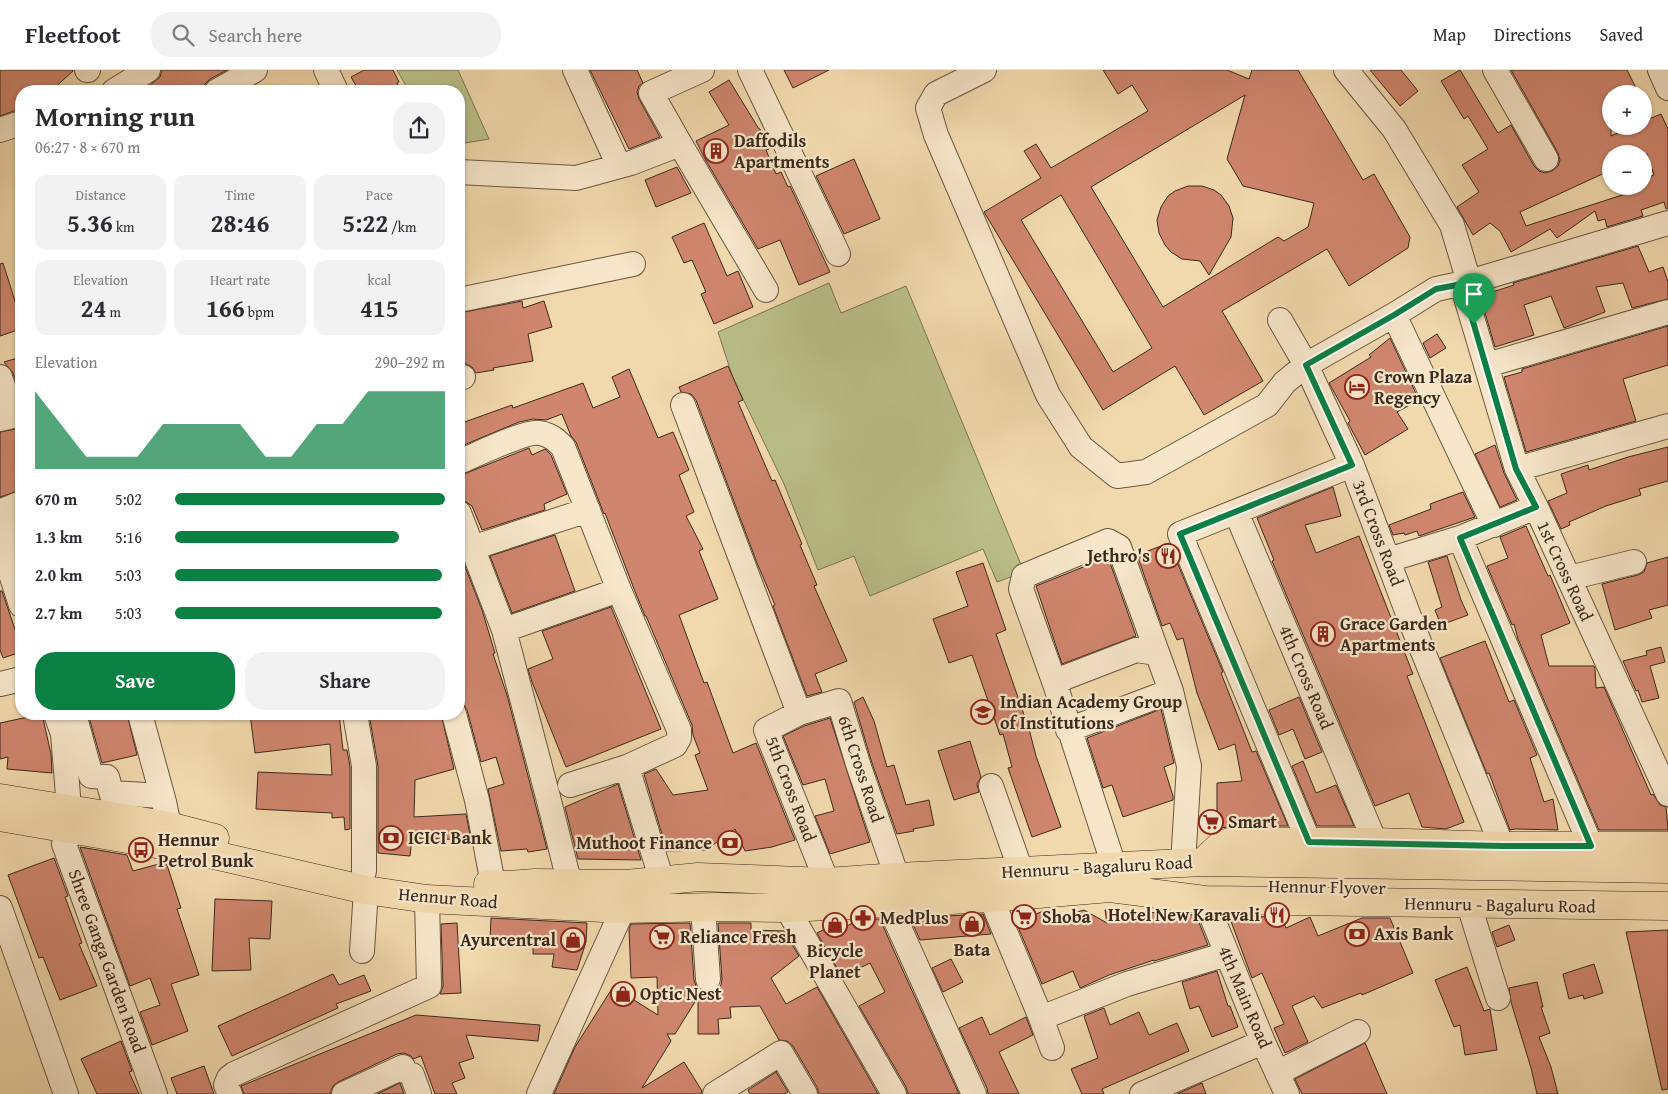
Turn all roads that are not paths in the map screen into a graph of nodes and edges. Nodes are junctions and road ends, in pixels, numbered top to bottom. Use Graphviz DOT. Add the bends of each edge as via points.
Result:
graph roads {
  1 [pos="148,70"];
  2 [pos="255,70"];
  3 [pos="326,70"];
  4 [pos="575,70"];
  5 [pos="702,70"];
  6 [pos="750,70"];
  7 [pos="984,70"];
  8 [pos="1346,70"];
  9 [pos="1495,70"];
  10 [pos="1660,70"];
  11 [pos="124,85"];
  12 [pos="228,85"];
  13 [pos="333,85"];
  14 [pos="1668,88"];
  15 [pos="15,125"];
  16 [pos="0,130"];
  17 [pos="680,144"];
  18 [pos="1546,159"];
  19 [pos="619,166"];
  20 [pos="465,172"];
  21 [pos="1668,223"];
  22 [pos="838,254"];
  23 [pos="633,264"];
  24 [pos="1466,283"];
  25 [pos="766,290"];
  26 [pos="465,299"];
  27 [pos="1668,312"];
  28 [pos="1394,315"];
  29 [pos="1280,320"];
  30 [pos="1306,365"];
  31 [pos="1487,365"];
  32 [pos="0,377"];
  33 [pos="683,405"];
  34 [pos="0,419"];
  35 [pos="1668,426"];
  36 [pos="465,460"];
  37 [pos="1352,465"];
  38 [pos="1516,469"];
  39 [pos="15,505"];
  40 [pos="1536,507"];
  41 [pos="588,510"];
  42 [pos="1236,512"];
  43 [pos="1494,525"];
  44 [pos="465,529"];
  45 [pos="1460,538"];
  46 [pos="0,540"];
  47 [pos="15,540"];
  48 [pos="472,548"];
  49 [pos="1388,560"];
  50 [pos="1634,562"];
  51 [pos="1569,578"];
  52 [pos="619,590"];
  53 [pos="12,593"];
  54 [pos="504,630"];
  55 [pos="1157,653"];
  56 [pos="15,680"];
  57 [pos="0,684"];
  58 [pos="1055,684"];
  59 [pos="1171,691"];
  60 [pos="799,713"];
  61 [pos="58,720"];
  62 [pos="76,720"];
  63 [pos="142,720"];
  64 [pos="356,720"];
  65 [pos="456,720"];
  66 [pos="1068,730"];
  67 [pos="627,767"];
  68 [pos="570,785"];
  69 [pos="991,786"];
  70 [pos="1668,794"];
  71 [pos="162,796"];
  72 [pos="0,798"];
  73 [pos="115,805"];
  74 [pos="0,817"];
  75 [pos="71,819"];
  76 [pos="169,826"];
  77 [pos="1309,842"];
  78 [pos="1376,842"];
  79 [pos="199,843"];
  80 [pos="1502,846"];
  81 [pos="1591,846"];
  82 [pos="1668,846"];
  83 [pos="1193,862"];
  84 [pos="1114,866"];
  85 [pos="1668,869"];
  86 [pos="1021,871"];
  87 [pos="1250,874"];
  88 [pos="896,876"];
  89 [pos="365,881"];
  90 [pos="662,881"];
  91 [pos="826,882"];
  92 [pos="493,884"];
  93 [pos="570,884"];
  94 [pos="1668,888"];
  95 [pos="624,896"];
  96 [pos="1168,896"];
  97 [pos="991,898"];
  98 [pos="427,899"];
  99 [pos="1205,900"];
  100 [pos="888,903"];
  101 [pos="1469,905"];
  102 [pos="1668,906"];
  103 [pos="703,907"];
  104 [pos="0,908"];
  105 [pos="787,908"];
  106 [pos="362,951"];
  107 [pos="1227,954"];
  108 [pos="708,979"];
  109 [pos="1498,998"];
  110 [pos="1041,1018"];
  111 [pos="1358,1032"];
  112 [pos="1263,1042"];
  113 [pos="1052,1048"];
  114 [pos="411,1079"];
  115 [pos="1282,1084"];
  116 [pos="66,1094"];
  117 [pos="155,1094"];
  118 [pos="230,1094"];
  119 [pos="344,1094"];
  120 [pos="539,1094"];
  121 [pos="715,1094"];
  122 [pos="805,1094"];
  123 [pos="894,1094"];
  124 [pos="974,1094"];
  125 [pos="1142,1094"];
  1 -- 11 [label="street"];
  2 -- 12 [label="street"];
  3 -- 13 [label="street"];
  4 -- 19 [label="street"];
  5 -- 17 [label="street" via="651,93"];
  6 -- 22 [label="street"];
  7 -- 30 [label="street" via="936,94 928,108 936,135 1048,395 1081,447 1117,476 1146,472 1266,405 1285,382"];
  8 -- 24 [label="street, 1st Cross Road" via="1394,128 1452,225"];
  9 -- 18 [label="street"];
  10 -- 14 [label="street"];
  15 -- 16 [label="street"];
  17 -- 19 [label="street"];
  17 -- 25 [label="street"];
  19 -- 20 [label="street" via="576,178"];
  21 -- 24 [label="street"];
  23 -- 26 [label="street"];
  24 -- 28 [label="street" via="1436,289"];
  24 -- 31 [label="street, 1st Cross Road"];
  27 -- 31 [label="street"];
  28 -- 30 [label="street"];
  28 -- 43 [label="street"];
  29 -- 30 [label="street, 3rd Cross Road"];
  30 -- 37 [label="street, 3rd Cross Road"];
  31 -- 38 [label="street, 1st Cross Road"];
  32 -- 34 [label="street" via="13,416"];
  33 -- 60 [label="street"];
  35 -- 38 [label="street"];
  36 -- 41 [label="street" via="538,432 553,437 563,447"];
  37 -- 42 [label="street"];
  37 -- 49 [label="street, 3rd Cross Road"];
  38 -- 40 [label="street, 1st Cross Road"];
  39 -- 47 [label="street" via="4,510"];
  40 -- 43 [label="street"];
  40 -- 51 [label="street, 1st Cross Road"];
  41 -- 48 [label="street"];
  41 -- 52 [label="street"];
  42 -- 77 [label="street" via="1180,534"];
  42 -- 78 [label="street, 4th Cross Road"];
  43 -- 45 [label="street"];
  44 -- 48 [label="street"];
  45 -- 49 [label="street"];
  45 -- 81 [label="street"];
  46 -- 53 [label="street"];
  48 -- 54 [label="street"];
  49 -- 80 [label="street, 3rd Cross Road"];
  50 -- 51 [label="street"];
  51 -- 70 [label="street, 1st Cross Road"];
  52 -- 54 [label="street"];
  52 -- 67 [label="street" via="679,730 675,745"];
  54 -- 93 [label="street"];
  55 -- 58 [label="street" via="1136,650"];
  55 -- 58 [label="street" via="1119,548 1108,541 1024,576 1021,589"];
  55 -- 59 [label="street"];
  56 -- 57 [label="street"];
  58 -- 66 [label="street"];
  59 -- 66 [label="street"];
  59 -- 83 [label="street" via="1189,766"];
  60 -- 88 [label="street, 6th Cross Road" via="839,701"];
  60 -- 91 [label="street, 5th Cross Road" via="766,730"];
  61 -- 75 [label="street" via="63,734"];
  62 -- 73 [label="street" via="91,776 106,776"];
  63 -- 71 [label="street"];
  64 -- 89 [label="street" via="364,766"];
  65 -- 92 [label="street" via="477,800"];
  66 -- 84 [label="street"];
  67 -- 68 [label="street"];
  67 -- 90 [label="street"];
  69 -- 86 [label="street"];
  71 -- 73 [label="street"];
  71 -- 76 [label="street"];
  72 -- 75 [label="main road"];
  73 -- 75 [label="main road"];
  73 -- 76 [label="main road"];
  74 -- 75 [label="main road"];
  75 -- 79 [label="main road"];
  75 -- 117 [label="street, Shree Ganga Garden Road" via="64,844"];
  76 -- 79 [label="main road"];
  77 -- 78 [label="main road, Hennuru - Bagaluru Road"];
  77 -- 83 [label="main road, Hennuru - Bagaluru Road" via="1231,842"];
  78 -- 80 [label="main road, Hennuru - Bagaluru Road"];
  79 -- 89 [label="main road, Hennur Road"];
  80 -- 81 [label="main road, Hennuru - Bagaluru Road"];
  81 -- 82 [label="main road, Hennuru - Bagaluru Road"];
  83 -- 84 [label="main road, Hennuru - Bagaluru Road"];
  83 -- 87 [label="main road, Hennur Flyover"];
  84 -- 86 [label="main road, Hennuru - Bagaluru Road"];
  85 -- 87 [label="main road, Hennur Flyover"];
  86 -- 88 [label="main road, Hennuru - Bagaluru Road"];
  87 -- 94 [label="main road, Hennur Flyover" via="1501,890"];
  87 -- 96 [label="main road, Hennur Flyover" via="1187,884"];
  88 -- 91 [label="main road, Hennuru - Bagaluru Road"];
  89 -- 92 [label="main road"];
  89 -- 98 [label="main road, Hennur Road"];
  89 -- 106 [label="street"];
  90 -- 91 [label="main road, Hennuru - Bagaluru Road" via="698,877"];
  90 -- 95 [label="main road, Hennuru - Bagaluru Road"];
  92 -- 93 [label="main road"];
  93 -- 95 [label="main road"];
  95 -- 98 [label="main road, Hennur Road"];
  95 -- 103 [label="main road, Hennur Road"];
  95 -- 120 [label="street"];
  96 -- 97 [label="main road, Hennuru - Bagaluru Road" via="1110,888"];
  96 -- 99 [label="main road, Hennuru - Bagaluru Road"];
  97 -- 100 [label="main road, Hennuru - Bagaluru Road"];
  97 -- 110 [label="street"];
  98 -- 118 [label="street" via="429,986 234,1074 226,1085"];
  99 -- 101 [label="main road, Hennuru - Bagaluru Road"];
  99 -- 107 [label="street, 4th Main Road"];
  100 -- 105 [label="main road, Hennuru - Bagaluru Road"];
  100 -- 124 [label="street"];
  101 -- 102 [label="main road, Hennuru - Bagaluru Road"];
  101 -- 109 [label="street"];
  103 -- 105 [label="main road, Hennuru - Bagaluru Road"];
  103 -- 108 [label="street"];
  104 -- 116 [label="street"];
  105 -- 123 [label="street"];
  107 -- 110 [label="street" via="1127,984"];
  107 -- 112 [label="street, 4th Main Road"];
  110 -- 113 [label="street"];
  111 -- 115 [label="street"];
  112 -- 115 [label="street, 4th Main Road"];
  112 -- 125 [label="street"];
  114 -- 119 [label="street"];
  121 -- 122 [label="street" via="782,1053"];
}
